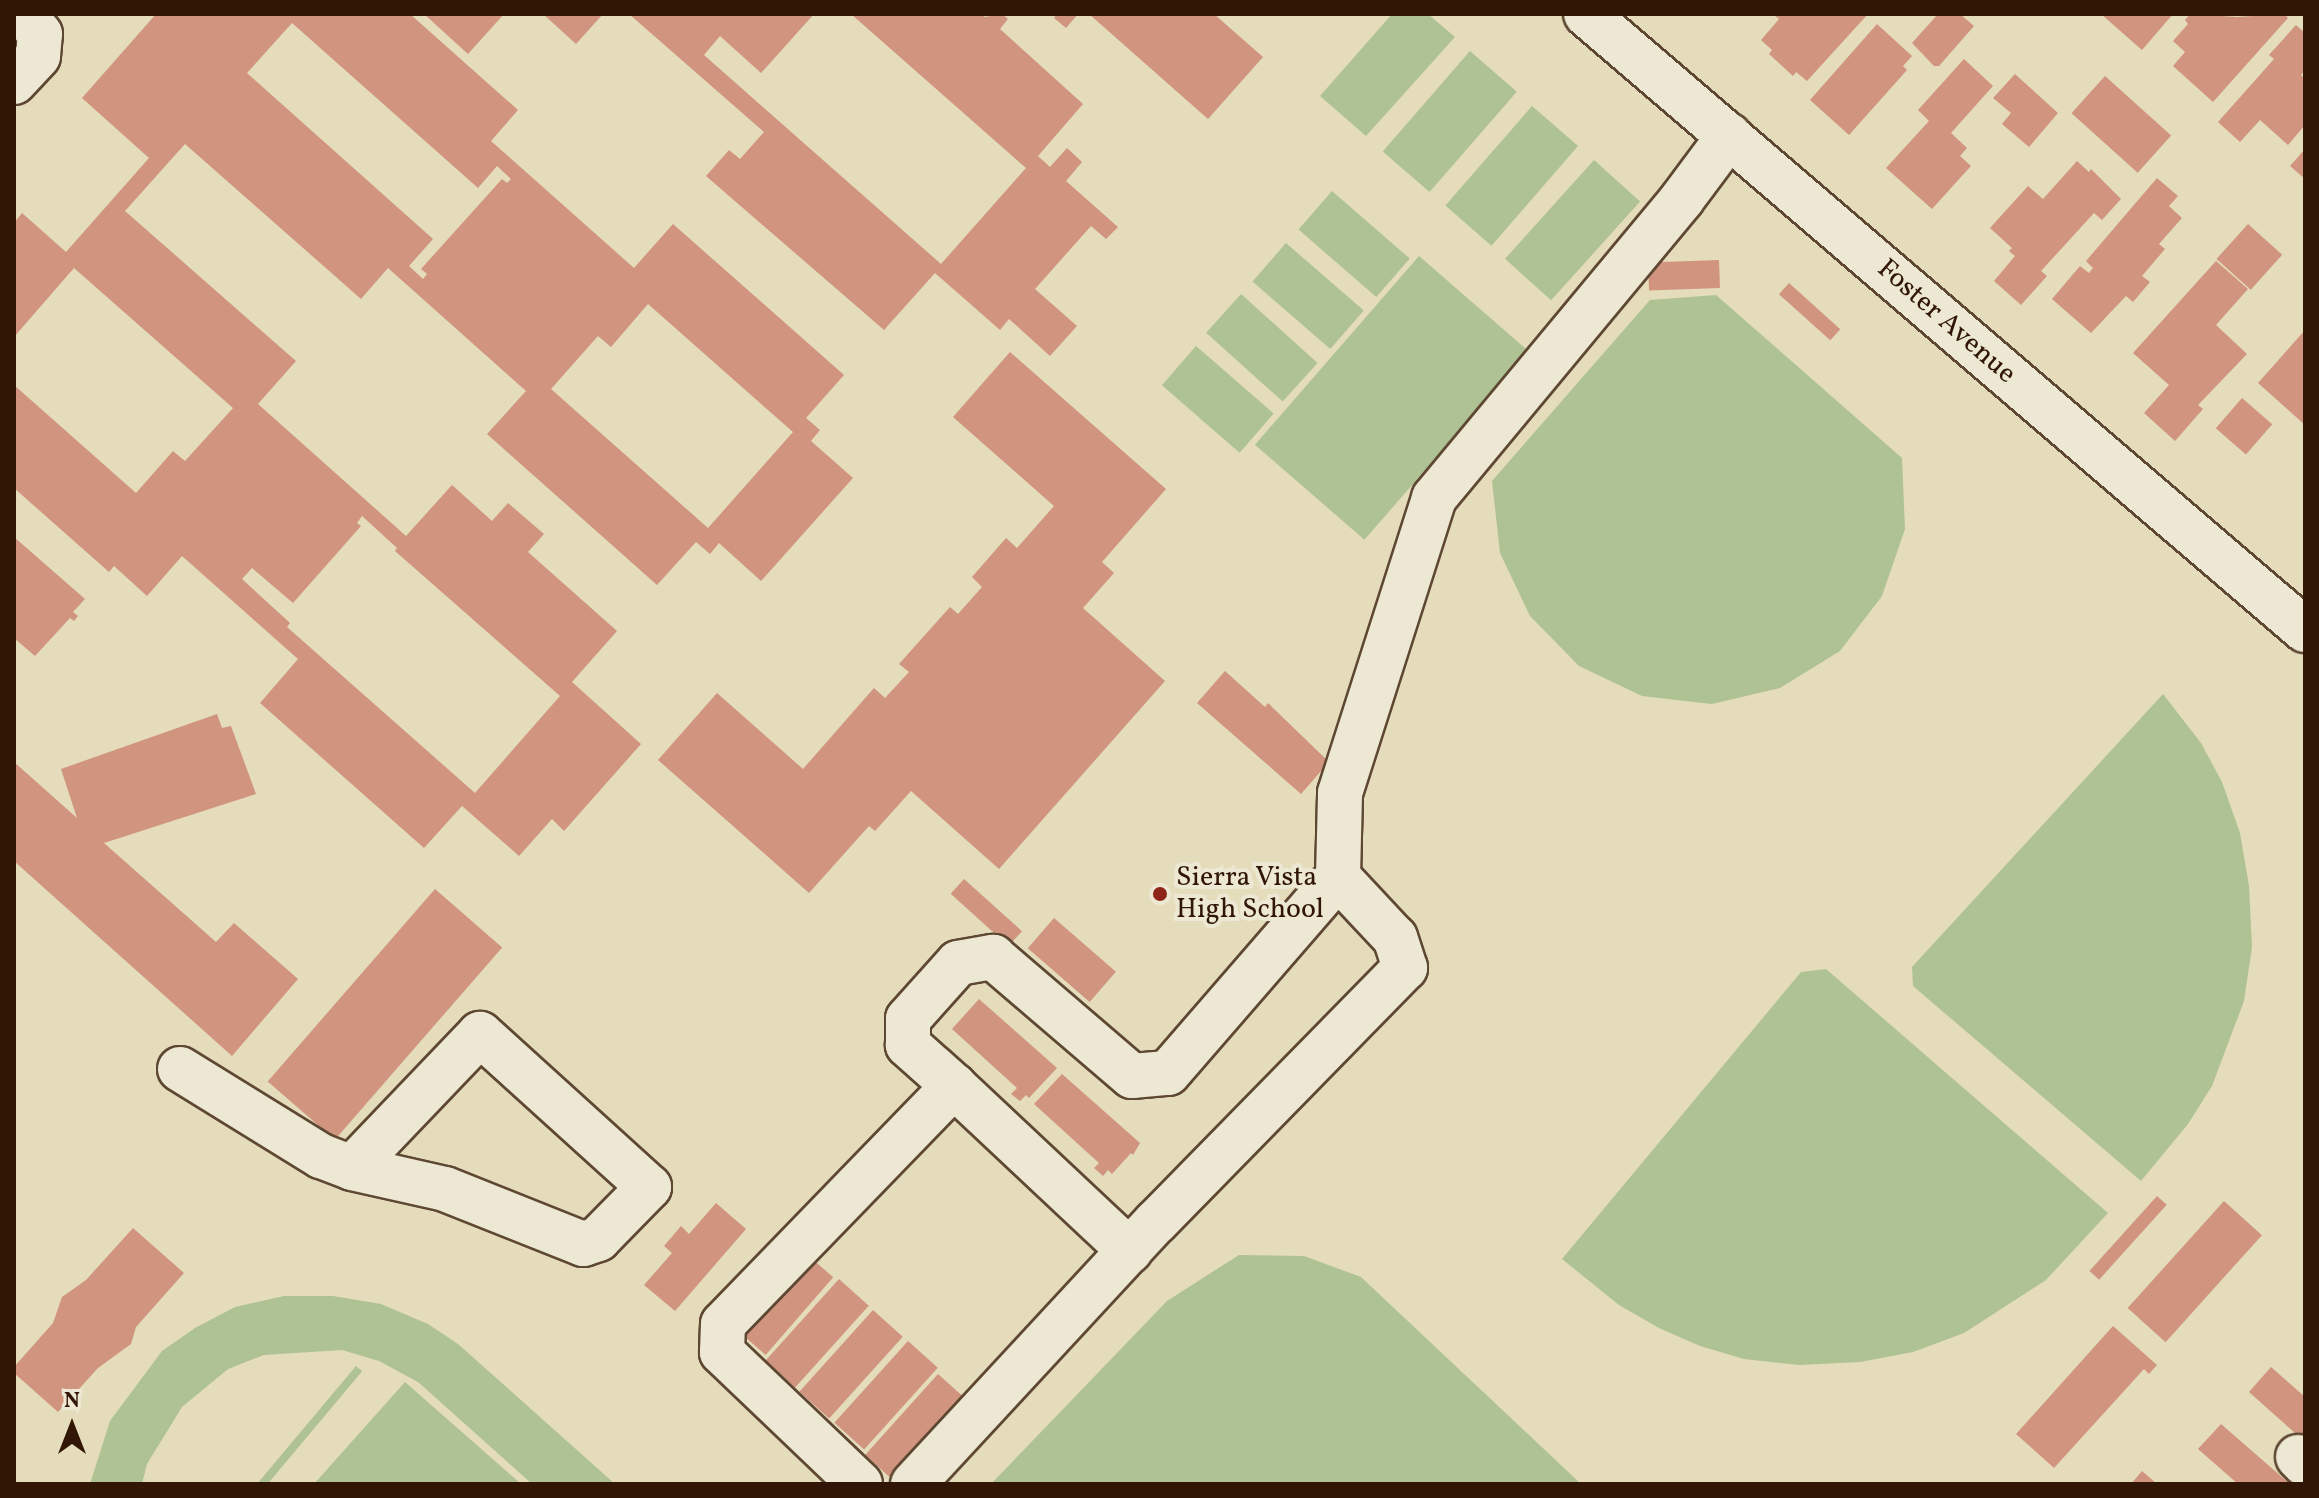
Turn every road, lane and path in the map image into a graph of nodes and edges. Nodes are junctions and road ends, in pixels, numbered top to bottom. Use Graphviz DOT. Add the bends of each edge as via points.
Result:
graph roads {
  1 [pos="24,14"];
  2 [pos="1586,14"];
  3 [pos="14,82"];
  4 [pos="1729,136"];
  5 [pos="2305,630"];
  6 [pos="1338,877"];
  7 [pos="180,1069"];
  8 [pos="954,1086"];
  9 [pos="352,1168"];
  10 [pos="1130,1251"];
  11 [pos="860,1484"];
  12 [pos="913,1484"];
  1 -- 3 [label="street" via="40,34 38,56"];
  2 -- 4 [label="street, Foster Avenue"];
  4 -- 5 [label="street, Foster Avenue"];
  4 -- 6 [label="street" via="1434,498 1340,793"];
  6 -- 8 [label="street" via="1168,1073 1132,1076 993,957 958,963 908,1019 908,1045"];
  6 -- 10 [label="street" via="1395,938 1405,968"];
  7 -- 9 [label="street" via="321,1156"];
  8 -- 10 [label="street"];
  8 -- 11 [label="street" via="723,1324 722,1352"];
  9 -- 9 [label="street" via="445,1189 583,1244 598,1239 649,1187 480,1034"];
  10 -- 12 [label="street"];
}
